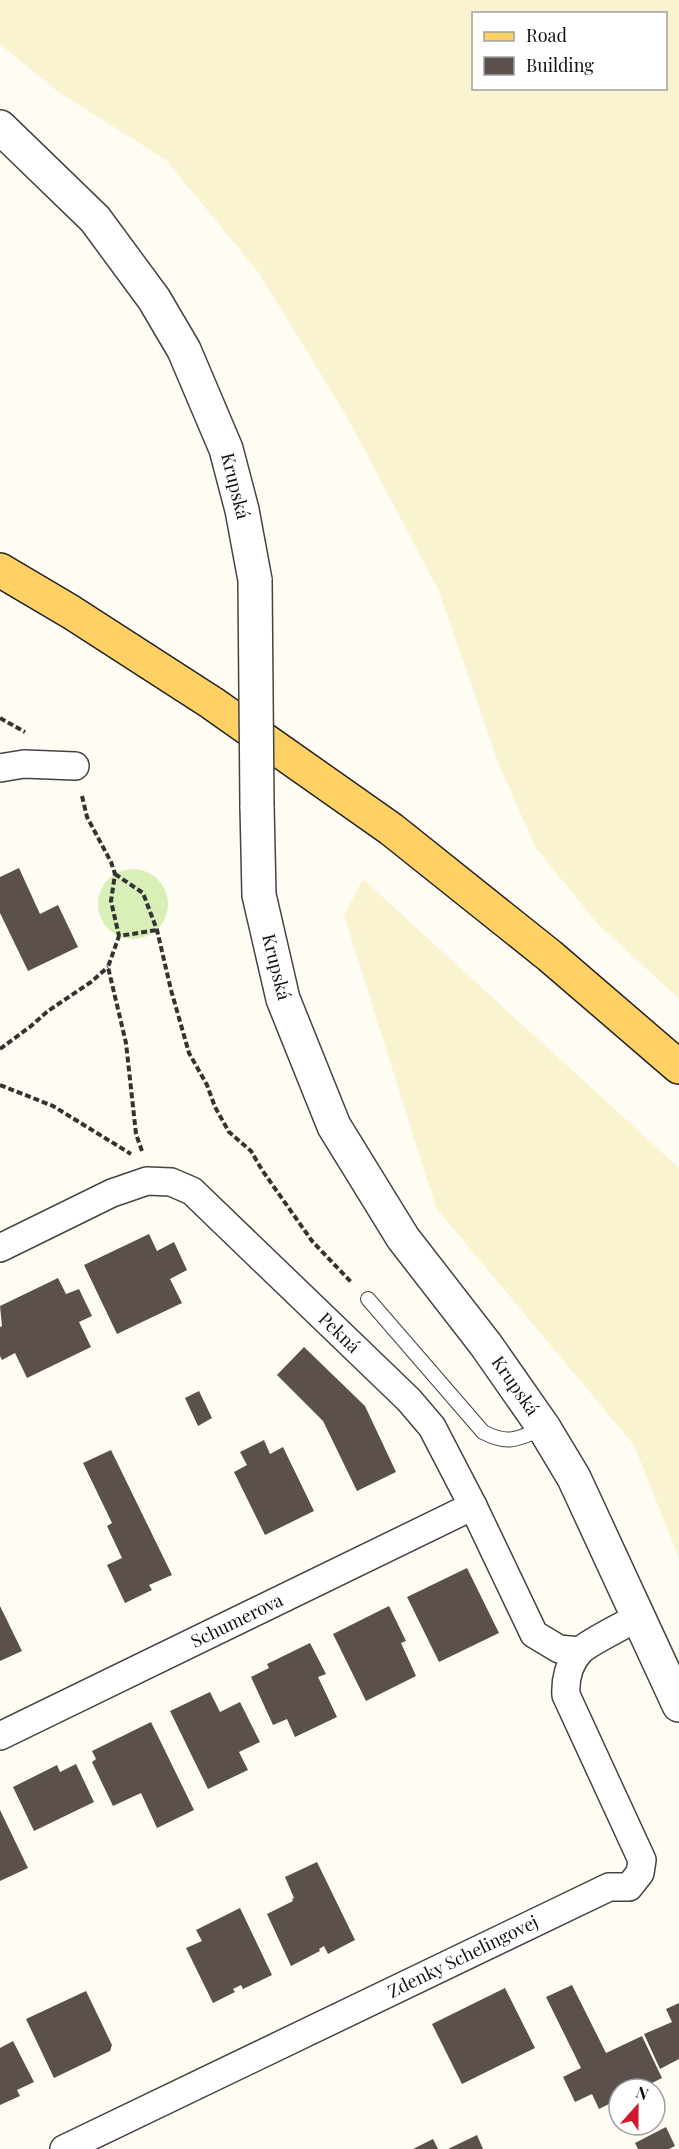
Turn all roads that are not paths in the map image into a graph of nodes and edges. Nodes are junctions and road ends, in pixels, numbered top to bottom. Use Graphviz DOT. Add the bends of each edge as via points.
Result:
graph roads {
  1 [pos="0,127"];
  2 [pos="0,570"];
  3 [pos="75,765"];
  4 [pos="0,768"];
  5 [pos="679,1066"];
  6 [pos="0,1248"];
  7 [pos="368,1299"];
  8 [pos="544,1428"];
  9 [pos="473,1506"];
  10 [pos="638,1617"];
  11 [pos="580,1651"];
  12 [pos="679,1705"];
  13 [pos="0,1736"];
  14 [pos="64,2149"];
  1 -- 8 [label="street, Krupská, bridge" via="95,219 154,299 184,350 226,449 255,580 259,895 283,999 334,1126 403,1238"];
  2 -- 5 [label="main road" via="212,703 391,829"];
  3 -- 4 [label="street" via="24,764"];
  6 -- 9 [label="street, Pekná" via="151,1174 192,1191 409,1400 432,1427"];
  7 -- 8 [label="lane" via="483,1432 497,1440 512,1440"];
  8 -- 10 [label="street, Krupská" via="574,1478"];
  9 -- 11 [label="street, Pekná" via="534,1634 559,1649"];
  9 -- 13 [label="street, Schumerova"];
  10 -- 11 [label="street"];
  10 -- 12 [label="street, Krupská"];
  11 -- 14 [label="street, Zdenky Schelingovej" via="565,1681 566,1695 642,1860 640,1873 629,1887 609,1887"];
}
